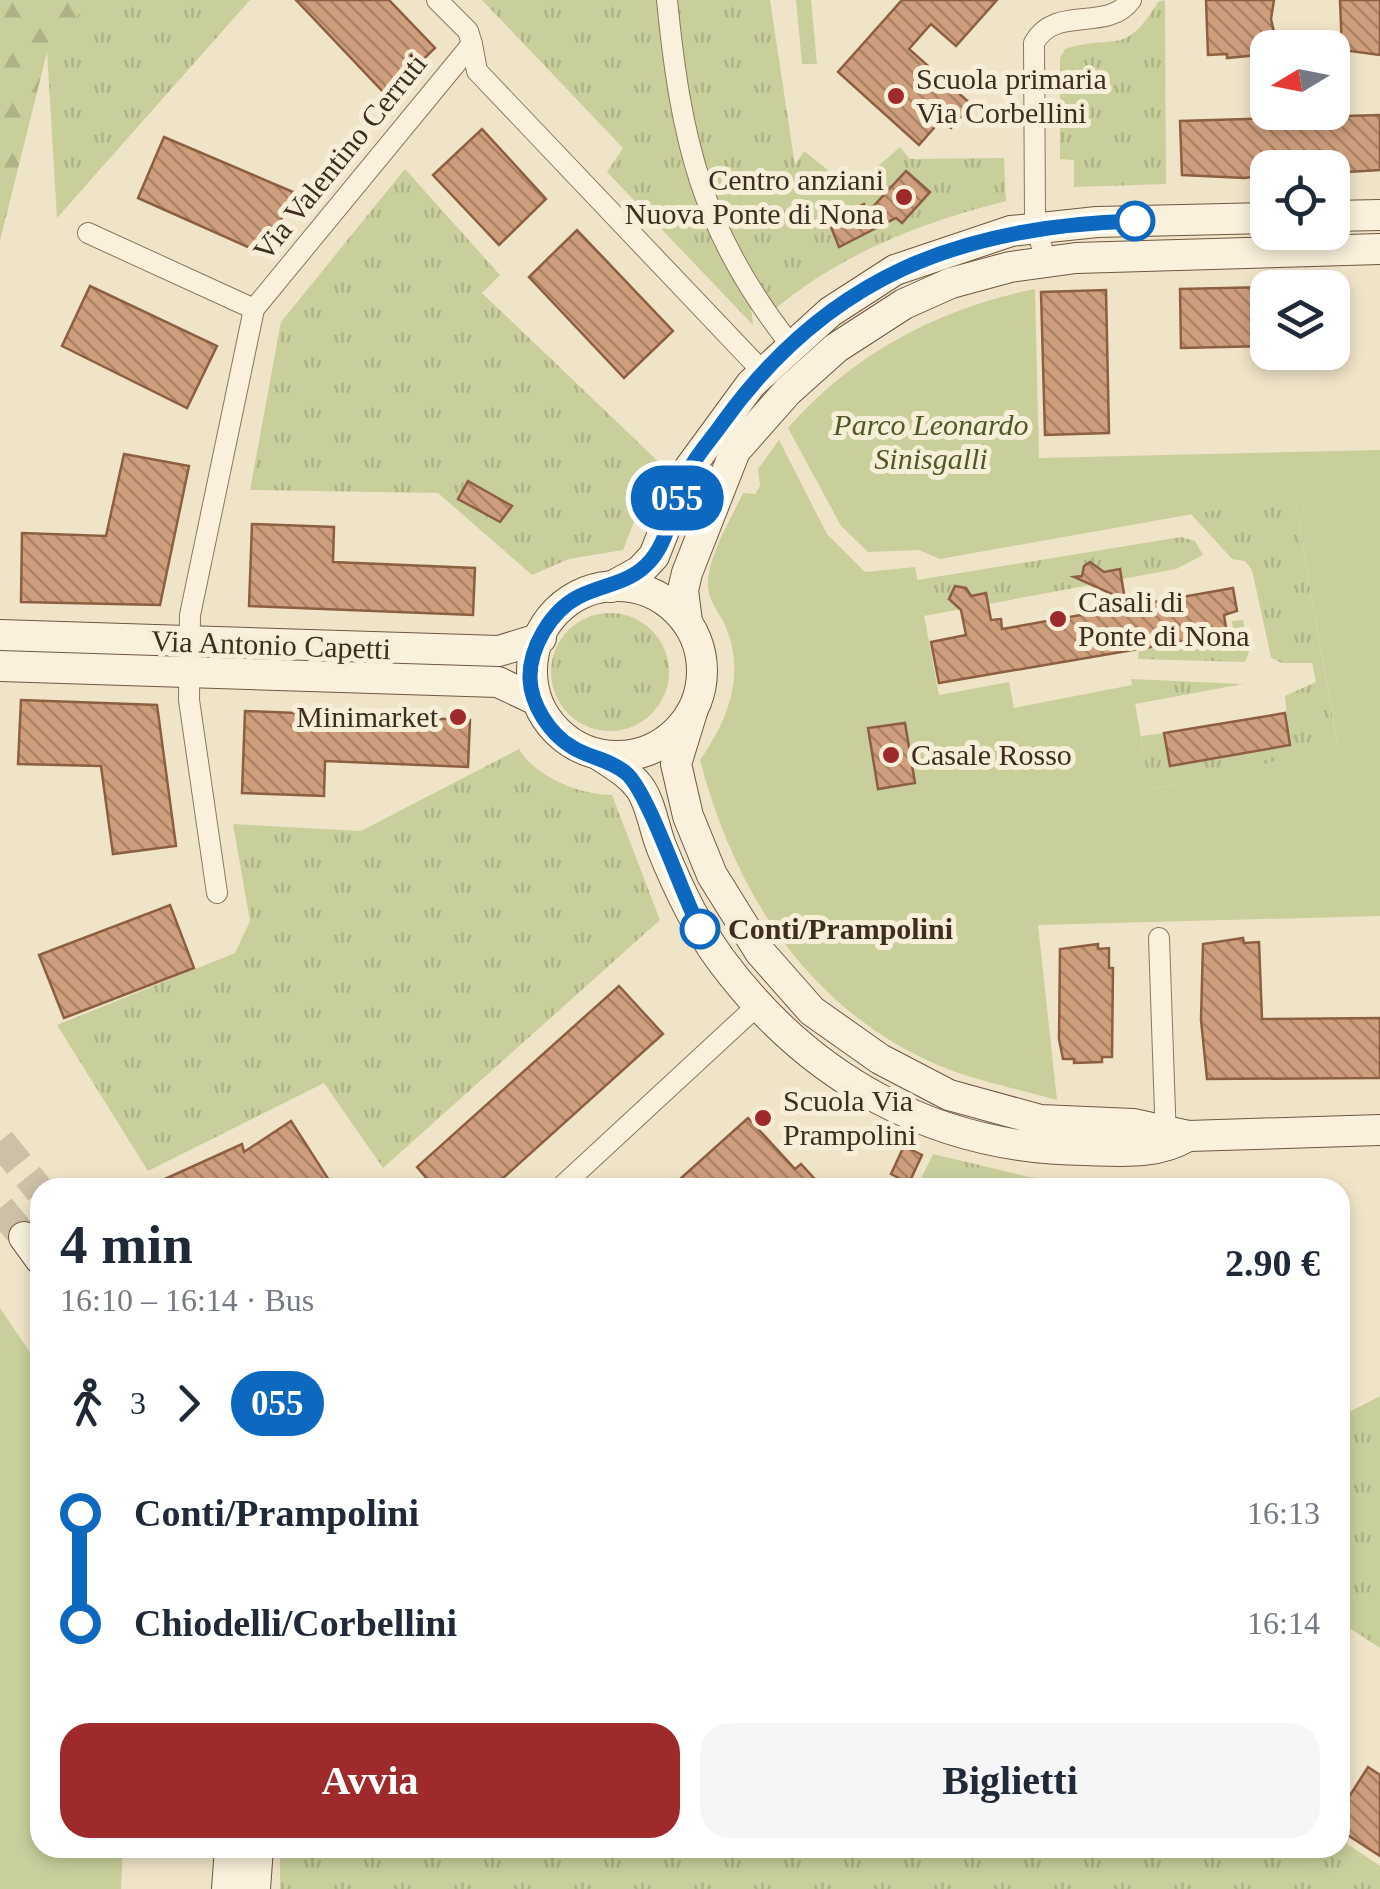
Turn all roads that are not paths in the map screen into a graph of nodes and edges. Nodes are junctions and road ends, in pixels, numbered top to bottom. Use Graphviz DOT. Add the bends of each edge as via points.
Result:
graph roads {
  1 [pos="437,0"];
  2 [pos="667,0"];
  3 [pos="1131,0"];
  4 [pos="472,44"];
  5 [pos="1380,215"];
  6 [pos="1350,216"];
  7 [pos="1250,219"];
  8 [pos="1038,228"];
  9 [pos="88,233"];
  10 [pos="1380,249"];
  11 [pos="1045,262"];
  12 [pos="254,308"];
  13 [pos="790,344"];
  14 [pos="764,372"];
  15 [pos="611,587"];
  16 [pos="687,622"];
  17 [pos="0,635"];
  18 [pos="541,638"];
  19 [pos="189,658"];
  20 [pos="0,666"];
  21 [pos="534,699"];
  22 [pos="692,712"];
  23 [pos="599,755"];
  24 [pos="217,893"];
  25 [pos="1158,938"];
  26 [pos="799,996"];
  27 [pos="766,1012"];
  28 [pos="1380,1130"];
  29 [pos="1173,1138"];
  30 [pos="572,1178"];
  31 [pos="229,1858"];
  32 [pos="257,1858"];
  33 [pos="227,1889"];
  34 [pos="255,1889"];
  1 -- 4 [label="street, Via Valentino Cerruti"];
  2 -- 13 [label="street" via="684,130 702,195 746,284"];
  3 -- 8 [label="street" via="1110,15 1055,23 1034,43"];
  4 -- 12 [label="street, Via Valentino Cerruti"];
  4 -- 14 [label="street, Via Valentino Cerruti" via="477,71"];
  5 -- 6 [label="main road"];
  7 -- 8 [label="main road"];
  8 -- 11 [label="street"];
  8 -- 13 [label="main road" via="944,250 895,270"];
  9 -- 12 [label="street, Via Valentino Cerruti"];
  10 -- 11 [label="main road"];
  11 -- 16 [label="main road" via="952,283 904,304 836,348 788,392 735,450 687,573"];
  12 -- 19 [label="street, Via Valentino Cerruti" via="190,615"];
  13 -- 14 [label="main road"];
  14 -- 15 [label="main road" via="688,470 654,556"];
  15 -- 16 [label="main road" via="654,593"];
  15 -- 18 [label="main road" via="574,598"];
  16 -- 22 [label="main road" via="705,658"];
  17 -- 19 [label="main road, Via Antonio Capetti"];
  18 -- 19 [label="main road, Via Antonio Capetti" via="498,652"];
  18 -- 21 [label="main road" via="530,678"];
  19 -- 20 [label="main road, Via Antonio Capetti"];
  19 -- 21 [label="main road, Via Antonio Capetti" via="498,682"];
  19 -- 24 [label="street, Via Antonio Capetti"];
  21 -- 23 [label="main road" via="542,718 573,748"];
  22 -- 23 [label="main road" via="654,746"];
  22 -- 26 [label="main road" via="676,764 702,856 760,952"];
  23 -- 27 [label="main road" via="643,791 700,929"];
  25 -- 29 [label="street"];
  26 -- 27 [label="street"];
  26 -- 29 [label="main road" via="880,1059 990,1110"];
  27 -- 29 [label="main road" via="852,1087 953,1134 1025,1148"];
  27 -- 30 [label="street"];
  28 -- 29 [label="main road"];
  31 -- 33 [label="main road"];
  32 -- 34 [label="main road"];
}
